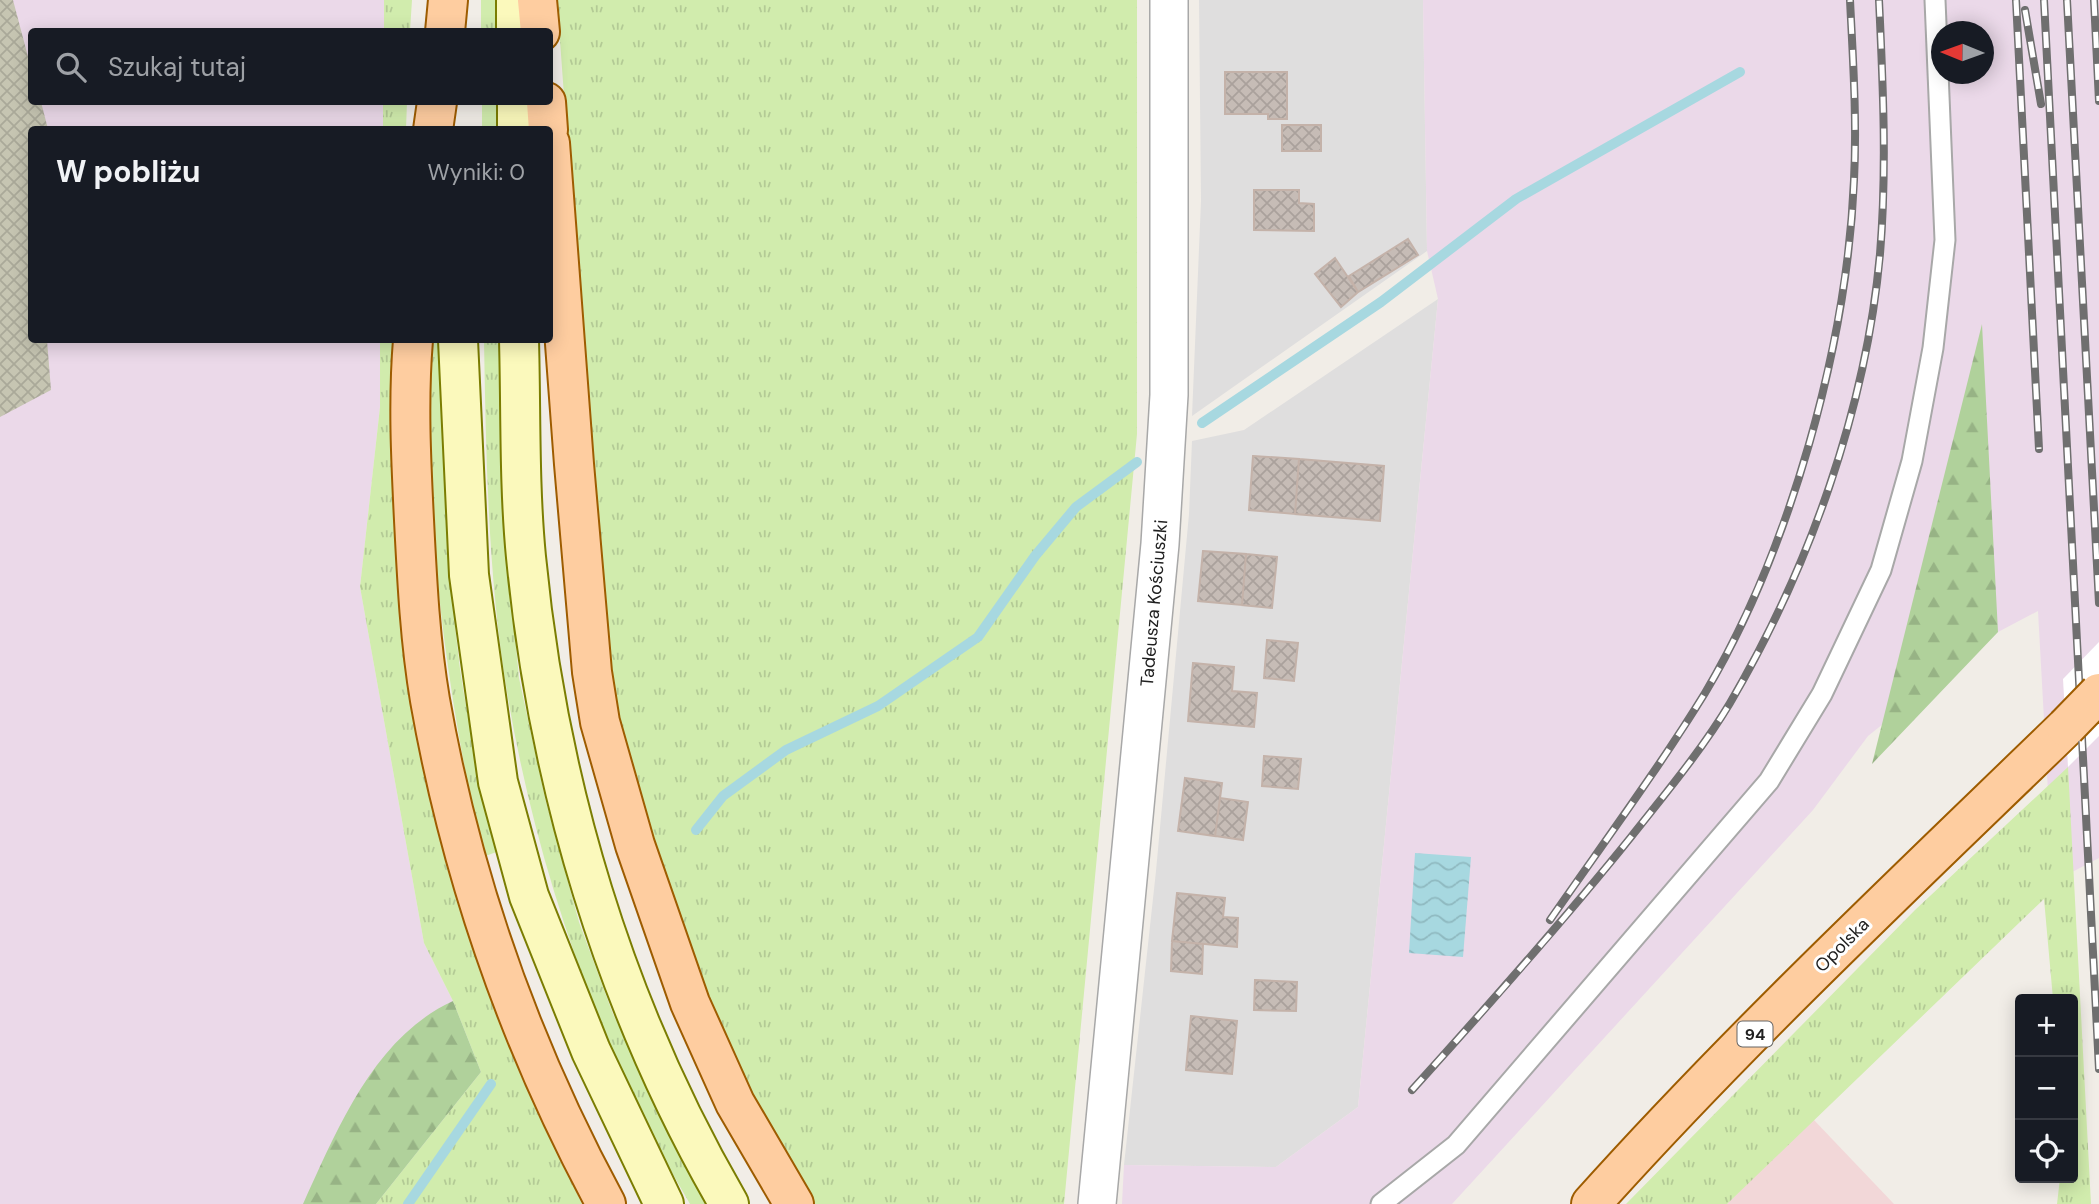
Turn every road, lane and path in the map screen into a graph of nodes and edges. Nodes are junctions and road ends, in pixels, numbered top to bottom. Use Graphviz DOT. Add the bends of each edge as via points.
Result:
graph roads {
  1 [pos="448,0"];
  2 [pos="516,0"];
  3 [pos="537,0"];
  4 [pos="1169,0"];
  5 [pos="1935,0"];
  6 [pos="447,28"];
  7 [pos="516,28"];
  8 [pos="540,28"];
  9 [pos="437,105"];
  10 [pos="451,105"];
  11 [pos="517,105"];
  12 [pos="546,105"];
  13 [pos="434,126"];
  14 [pos="452,126"];
  15 [pos="517,126"];
  16 [pos="548,126"];
  17 [pos="553,183"];
  18 [pos="413,343"];
  19 [pos="458,343"];
  20 [pos="519,343"];
  21 [pos="2099,693"];
  22 [pos="606,1204"];
  23 [pos="664,1204"];
  24 [pos="729,1204"];
  25 [pos="794,1204"];
  26 [pos="1097,1204"];
  27 [pos="1381,1204"];
  28 [pos="1591,1204"];
  1 -- 6 [label="main road"];
  2 -- 7 [label="main road"];
  3 -- 8 [label="main road"];
  4 -- 26 [label="street, Tadeusza Kościuszki" via="1169,395 1161,531"];
  5 -- 27 [label="lane" via="1945,240 1933,348 1912,461 1881,570 1822,694 1769,781 1456,1145"];
  9 -- 13 [label="main road"];
  10 -- 14 [label="main road"];
  11 -- 15 [label="main road"];
  12 -- 16 [label="main road"];
  17 -- 25 [label="main road" via="575,478 600,722 635,845 690,1003 735,1103"];
  18 -- 22 [label="main road" via="411,459 416,568 429,698 449,791 508,992 538,1068"];
  19 -- 23 [label="main road" via="469,575 500,794 529,896 586,1038"];
  20 -- 24 [label="main road" via="526,556 555,752 595,903 634,1011"];
  21 -- 28 [label="main road, Opolska / 94, bridge" via="1866,921"];
}
